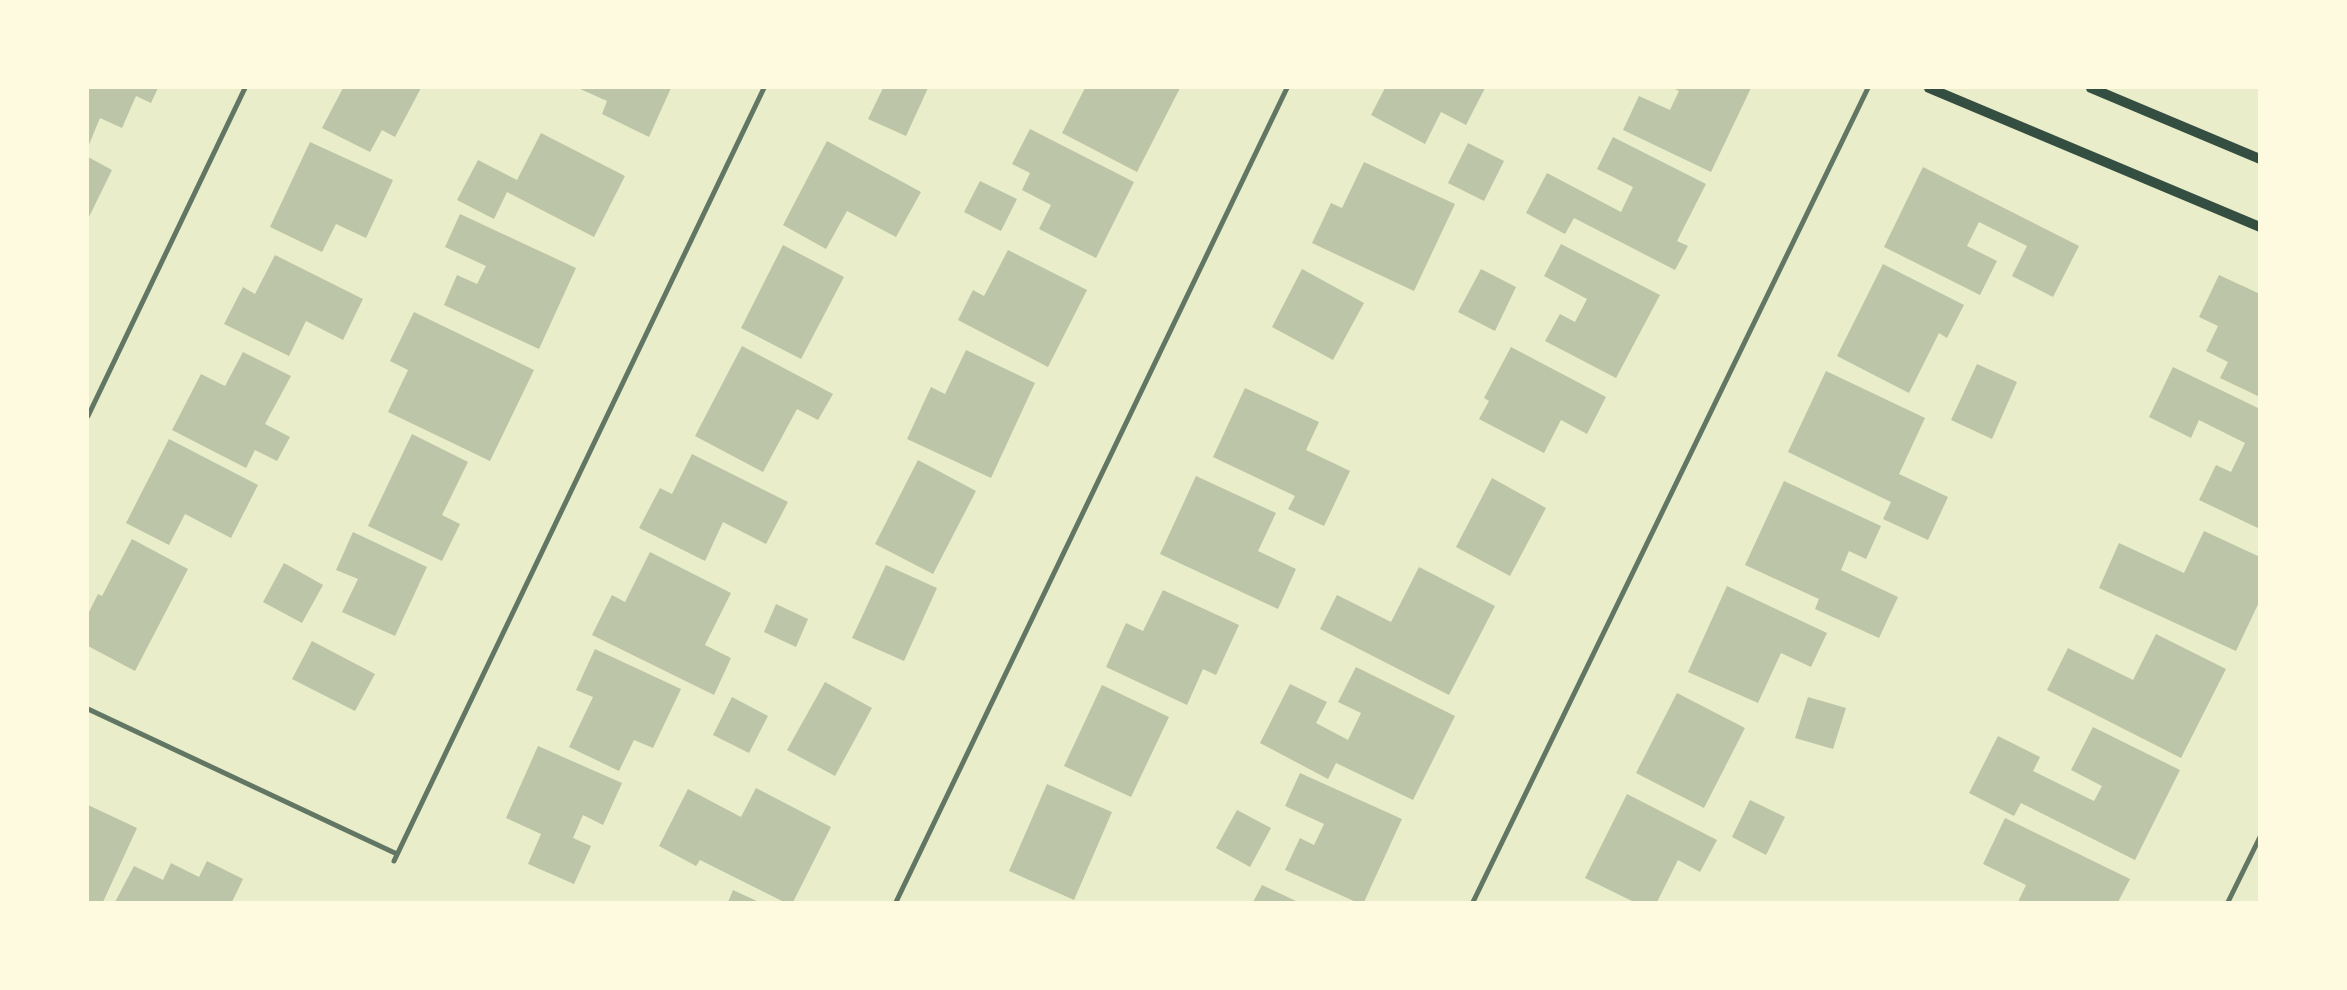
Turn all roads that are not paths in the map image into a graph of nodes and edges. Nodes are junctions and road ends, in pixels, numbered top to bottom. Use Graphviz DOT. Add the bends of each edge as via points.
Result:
graph roads {
  1 [pos="245,88"];
  2 [pos="764,88"];
  3 [pos="1287,88"];
  4 [pos="1868,88"];
  5 [pos="1929,88"];
  6 [pos="2092,88"];
  7 [pos="2260,159"];
  8 [pos="2260,227"];
  9 [pos="88,416"];
  10 [pos="88,709"];
  11 [pos="2260,837"];
  12 [pos="397,854"];
  13 [pos="394,860"];
  14 [pos="896,902"];
  15 [pos="1473,902"];
  16 [pos="2228,902"];
  1 -- 9 [label="street"];
  2 -- 12 [label="street"];
  3 -- 14 [label="street"];
  4 -- 15 [label="street"];
  5 -- 8 [label="main road"];
  6 -- 7 [label="main road"];
  10 -- 12 [label="street"];
  11 -- 16 [label="street"];
  12 -- 13 [label="street"];
}
